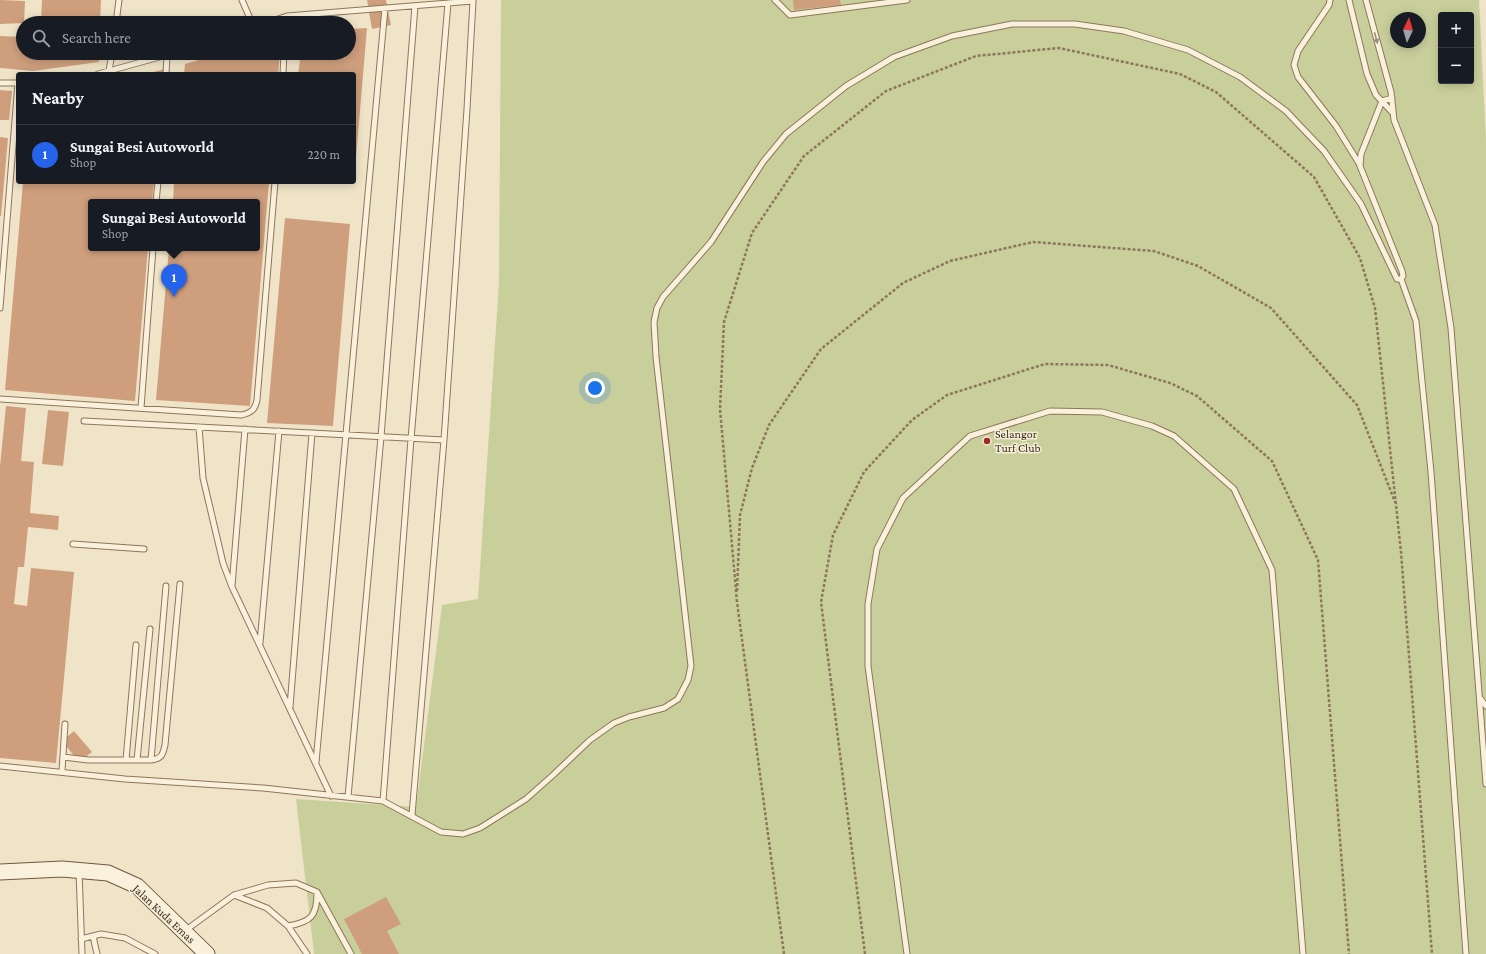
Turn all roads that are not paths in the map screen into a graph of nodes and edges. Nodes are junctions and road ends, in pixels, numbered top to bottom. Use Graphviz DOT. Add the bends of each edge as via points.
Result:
graph roads {
  1 [pos="120,0"];
  2 [pos="242,0"];
  3 [pos="775,0"];
  4 [pos="907,0"];
  5 [pos="1330,0"];
  6 [pos="1349,0"];
  7 [pos="1366,0"];
  8 [pos="869,2"];
  9 [pos="448,3"];
  10 [pos="415,6"];
  11 [pos="384,8"];
  12 [pos="117,16"];
  13 [pos="249,16"];
  14 [pos="287,16"];
  15 [pos="111,60"];
  16 [pos="149,60"];
  17 [pos="167,60"];
  18 [pos="284,60"];
  19 [pos="109,71"];
  20 [pos="105,72"];
  21 [pos="166,72"];
  22 [pos="283,72"];
  23 [pos="0,83"];
  24 [pos="16,83"];
  25 [pos="1392,98"];
  26 [pos="1382,101"];
  27 [pos="16,108"];
  28 [pos="1393,113"];
  29 [pos="1360,166"];
  30 [pos="158,184"];
  31 [pos="274,184"];
  32 [pos="156,199"];
  33 [pos="153,251"];
  34 [pos="1401,279"];
  35 [pos="0,308"];
  36 [pos="0,399"];
  37 [pos="141,408"];
  38 [pos="84,421"];
  39 [pos="199,427"];
  40 [pos="245,429"];
  41 [pos="279,431"];
  42 [pos="312,433"];
  43 [pos="345,435"];
  44 [pos="381,437"];
  45 [pos="411,438"];
  46 [pos="444,440"];
  47 [pos="73,544"];
  48 [pos="144,548"];
  49 [pos="180,584"];
  50 [pos="166,586"];
  51 [pos="232,587"];
  52 [pos="150,630"];
  53 [pos="136,645"];
  54 [pos="260,645"];
  55 [pos="1479,698"];
  56 [pos="1486,706"];
  57 [pos="290,708"];
  58 [pos="65,724"];
  59 [pos="63,757"];
  60 [pos="126,760"];
  61 [pos="137,760"];
  62 [pos="152,760"];
  63 [pos="316,762"];
  64 [pos="0,766"];
  65 [pos="62,771"];
  66 [pos="1486,784"];
  67 [pos="331,796"];
  68 [pos="348,797"];
  69 [pos="383,801"];
  70 [pos="412,815"];
  71 [pos="78,870"];
  72 [pos="0,872"];
  73 [pos="317,892"];
  74 [pos="234,895"];
  75 [pos="288,926"];
  76 [pos="184,931"];
  77 [pos="93,936"];
  78 [pos="81,939"];
  79 [pos="82,954"];
  80 [pos="97,954"];
  81 [pos="154,954"];
  82 [pos="207,954"];
  83 [pos="307,954"];
  84 [pos="352,954"];
  85 [pos="907,954"];
  86 [pos="1303,954"];
  87 [pos="1466,954"];
  1 -- 12 [label="lane"];
  2 -- 13 [label="lane"];
  3 -- 8 [label="lane" via="790,15"];
  4 -- 8 [label="lane"];
  5 -- 29 [label="lane" via="1298,51 1294,65 1298,77 1336,126"];
  6 -- 26 [label="lane" via="1368,74 1376,95"];
  7 -- 25 [label="lane, one-way"];
  9 -- 10 [label="lane"];
  9 -- 45 [label="lane"];
  9 -- 46 [label="lane" via="473,1 468,109"];
  10 -- 11 [label="lane"];
  10 -- 44 [label="lane"];
  11 -- 14 [label="lane"];
  11 -- 43 [label="lane"];
  15 -- 19 [label="lane"];
  16 -- 19 [label="lane"];
  17 -- 21 [label="lane"];
  18 -- 22 [label="lane"];
  19 -- 20 [label="lane"];
  23 -- 24 [label="lane"];
  25 -- 26 [label="lane"];
  25 -- 28 [label="lane"];
  26 -- 28 [label="lane"];
  26 -- 29 [label="lane" via="1361,154"];
  27 -- 35 [label="lane"];
  28 -- 55 [label="lane" via="1435,224 1451,328"];
  29 -- 34 [label="lane" via="1402,271"];
  30 -- 32 [label="lane"];
  31 -- 37 [label="lane" via="255,408 249,414 241,415"];
  33 -- 37 [label="lane"];
  34 -- 70 [label="lane" via="1393,275 1361,204 1324,151 1286,111 1240,77 1188,50 1124,30 1075,24 1012,24 952,36 894,58 846,86 786,134 763,162 711,242 663,297 657,308 654,322 656,357 691,666 685,688 678,699 664,708 629,716 614,723 590,740 526,799 480,828 463,834 441,832"];
  34 -- 87 [label="lane" via="1416,321 1431,472"];
  36 -- 37 [label="lane"];
  38 -- 39 [label="lane"];
  39 -- 40 [label="lane"];
  39 -- 51 [label="lane" via="203,478 222,563"];
  40 -- 41 [label="lane"];
  40 -- 51 [label="lane"];
  41 -- 42 [label="lane"];
  41 -- 54 [label="lane"];
  42 -- 43 [label="lane"];
  42 -- 57 [label="lane"];
  43 -- 44 [label="lane"];
  43 -- 63 [label="lane"];
  44 -- 45 [label="lane"];
  44 -- 68 [label="lane"];
  45 -- 46 [label="lane"];
  45 -- 69 [label="lane"];
  46 -- 70 [label="lane"];
  47 -- 48 [label="lane"];
  49 -- 62 [label="lane" via="165,745 162,756"];
  50 -- 62 [label="lane"];
  51 -- 54 [label="lane"];
  52 -- 61 [label="lane"];
  53 -- 60 [label="lane"];
  54 -- 57 [label="lane"];
  55 -- 56 [label="lane"];
  55 -- 66 [label="lane"];
  57 -- 63 [label="lane"];
  58 -- 59 [label="lane"];
  59 -- 60 [label="lane"];
  59 -- 65 [label="lane"];
  60 -- 61 [label="lane"];
  61 -- 62 [label="lane"];
  63 -- 67 [label="lane"];
  64 -- 65 [label="lane"];
  65 -- 67 [label="lane" via="125,779 263,788"];
  67 -- 68 [label="lane"];
  68 -- 69 [label="lane"];
  69 -- 70 [label="lane"];
  71 -- 72 [label="street, Jalan Kuda Emas"];
  71 -- 76 [label="street, Jalan Kuda Emas" via="108,873 137,886"];
  71 -- 78 [label="lane"];
  73 -- 74 [label="lane" via="296,884 268,885"];
  73 -- 75 [label="lane" via="314,916 301,924"];
  73 -- 84 [label="lane"];
  74 -- 75 [label="lane" via="267,908"];
  74 -- 76 [label="lane"];
  75 -- 83 [label="lane"];
  76 -- 82 [label="street, Jalan Kuda Emas"];
  77 -- 78 [label="lane"];
  77 -- 80 [label="lane"];
  77 -- 81 [label="lane" via="101,934 125,938"];
  78 -- 79 [label="lane"];
  85 -- 86 [label="lane" via="868,666 868,604 878,550 903,498 970,436 1050,410 1102,412 1152,426 1174,436 1234,489 1272,570"];
}
